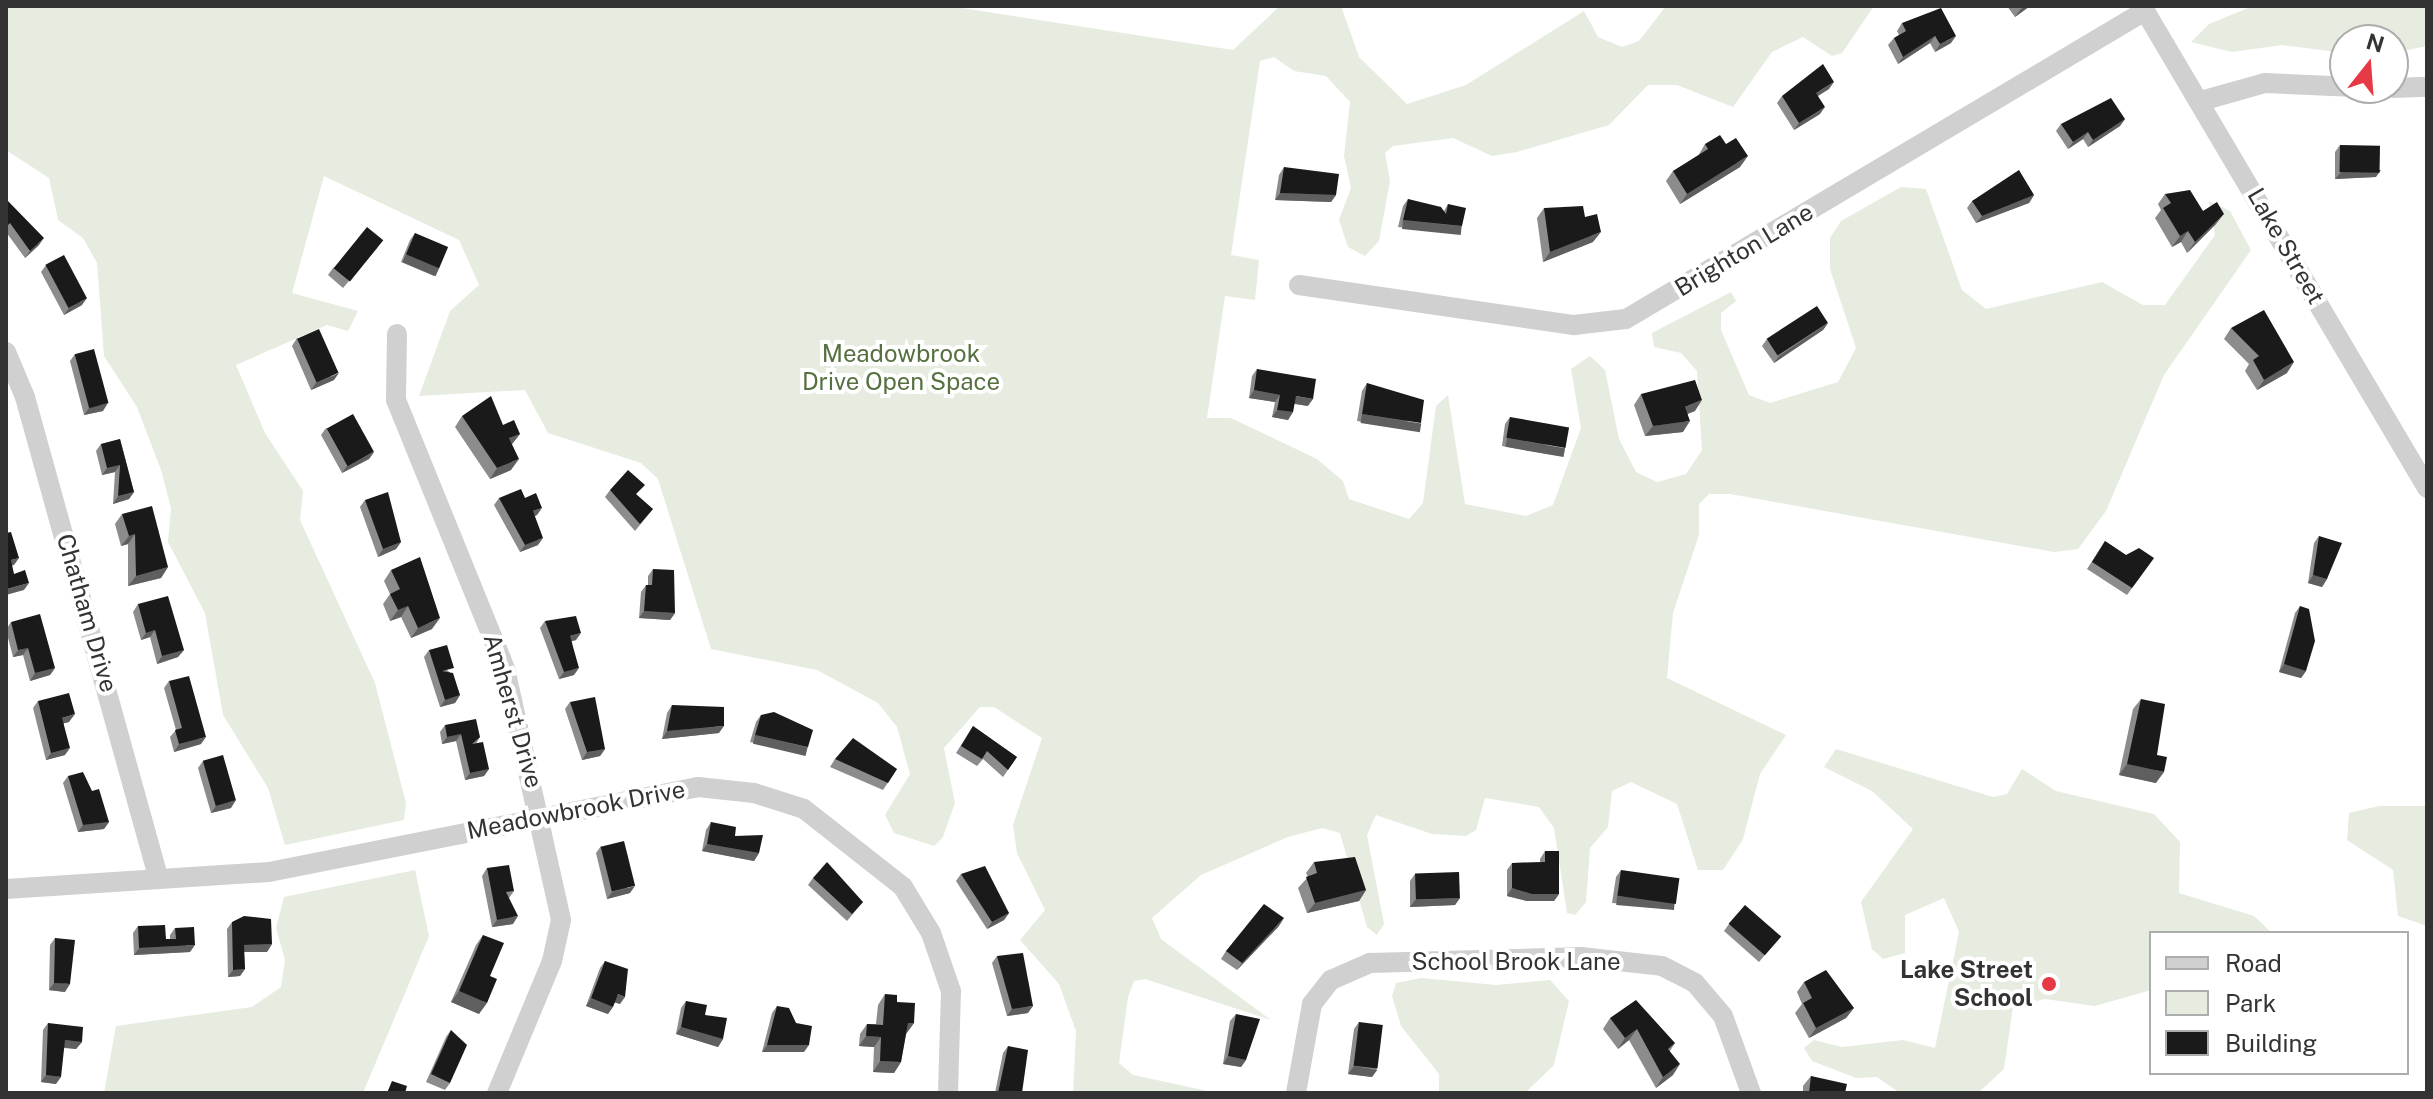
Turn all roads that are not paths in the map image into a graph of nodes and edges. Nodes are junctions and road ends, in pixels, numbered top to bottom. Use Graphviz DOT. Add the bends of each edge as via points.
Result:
graph roads {
  1 [pos="2143,8"];
  2 [pos="2329,86"];
  3 [pos="2201,101"];
  4 [pos="1299,285"];
  5 [pos="397,334"];
  6 [pos="6,352"];
  7 [pos="2427,488"];
  8 [pos="541,816"];
  9 [pos="158,876"];
  10 [pos="6,890"];
  11 [pos="497,1093"];
  12 [pos="948,1093"];
  13 [pos="1296,1093"];
  14 [pos="1751,1093"];
  1 -- 3 [label="street, Lake Street"];
  1 -- 4 [label="street, Brighton Lane" via="1626,319 1574,325"];
  2 -- 3 [label="street" via="2265,83"];
  3 -- 7 [label="street, Lake Street"];
  5 -- 8 [label="street, Amherst Drive" via="396,400 505,669"];
  6 -- 9 [label="street, Chatham Drive" via="25,397"];
  8 -- 9 [label="street, Meadowbrook Drive" via="269,872"];
  8 -- 11 [label="street, Amherst Drive" via="561,920 552,961"];
  8 -- 12 [label="street, Meadowbrook Drive" via="698,787 804,809 852,840 903,887 931,933 951,991"];
  9 -- 10 [label="street, Meadowbrook Drive"];
  13 -- 14 [label="street, School Brook Lane" via="1312,1004 1331,980 1370,963 1537,957 1662,966 1695,983 1723,1016"];
}
